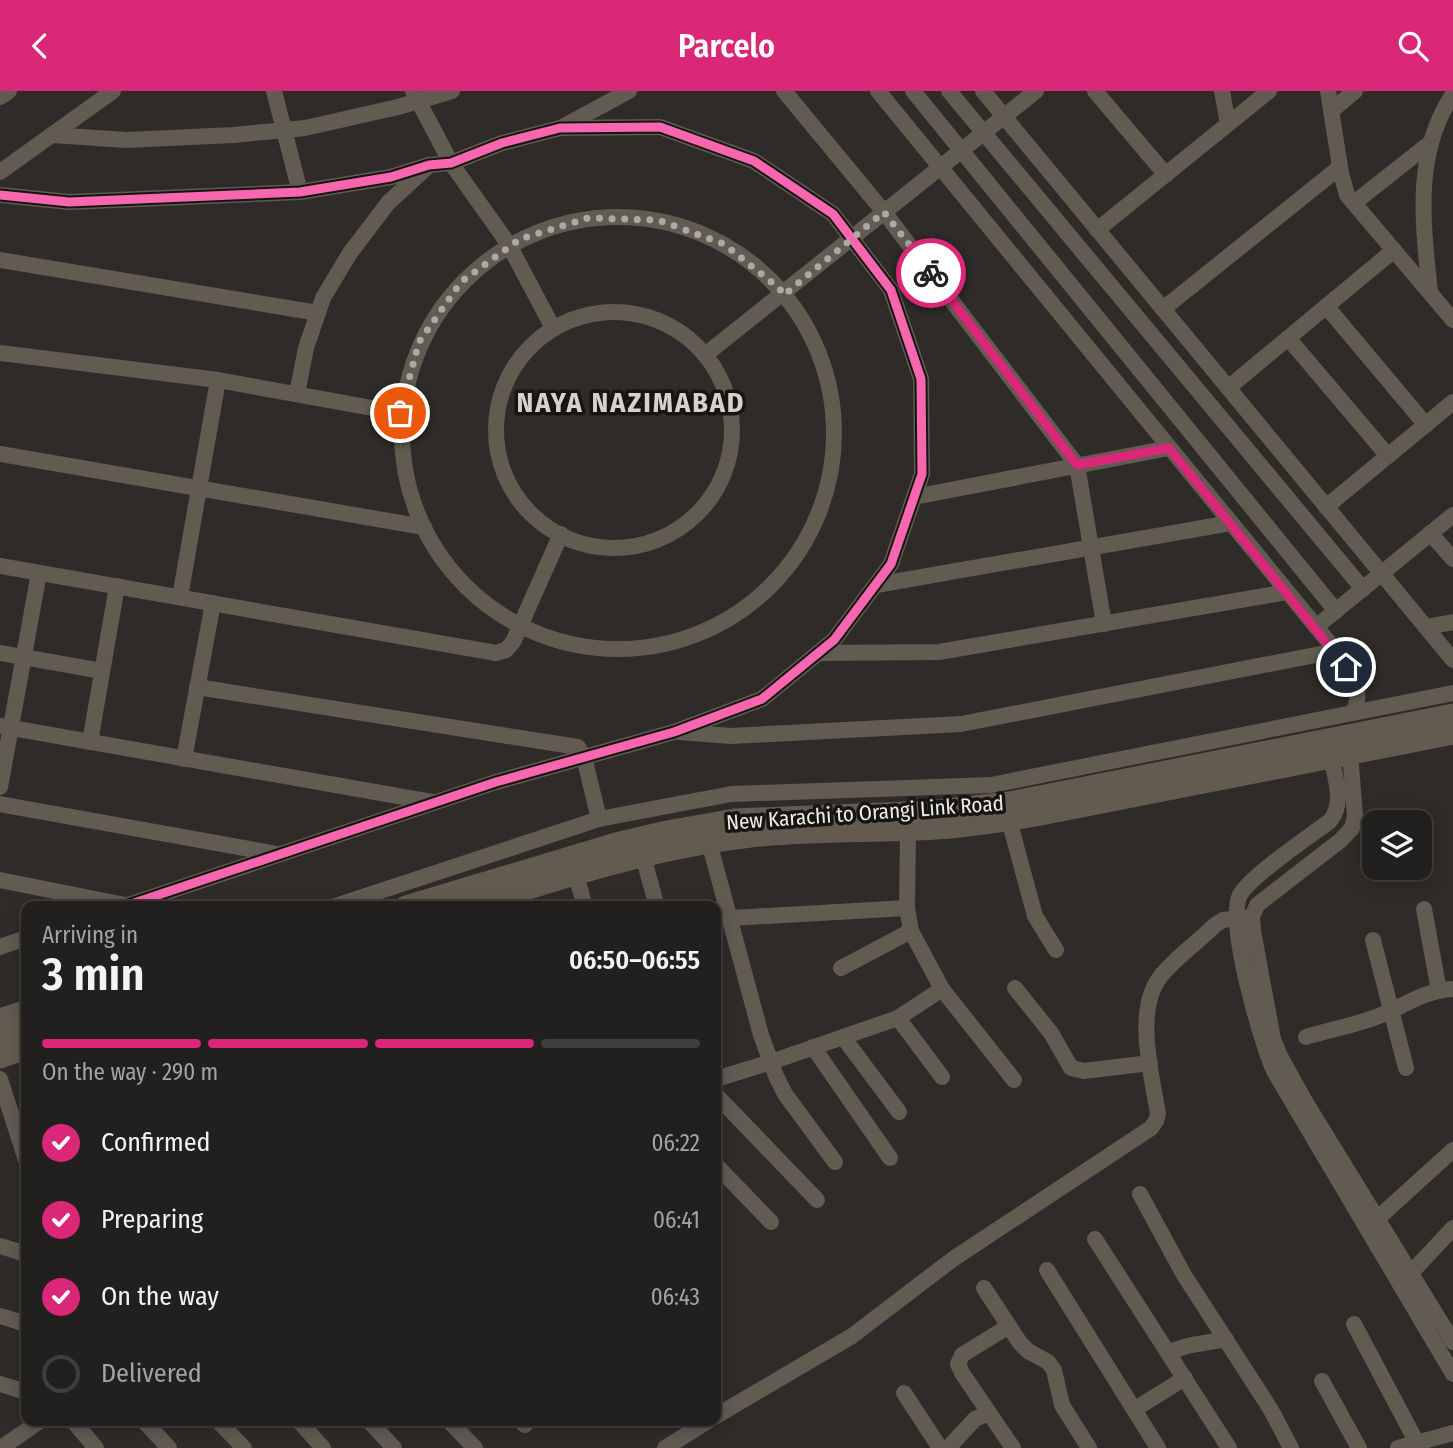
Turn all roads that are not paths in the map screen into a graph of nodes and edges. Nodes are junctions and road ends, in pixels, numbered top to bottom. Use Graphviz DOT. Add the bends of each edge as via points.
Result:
graph roads {
  1 [pos="9,91"];
  2 [pos="113,91"];
  3 [pos="274,91"];
  4 [pos="452,91"];
  5 [pos="629,91"];
  6 [pos="784,91"];
  7 [pos="877,91"];
  8 [pos="913,91"];
  9 [pos="949,91"];
  10 [pos="983,91"];
  11 [pos="1036,91"];
  12 [pos="1095,91"];
  13 [pos="1222,91"];
  14 [pos="1269,91"];
  15 [pos="1328,91"];
  16 [pos="1355,91"];
  17 [pos="1453,94"];
  18 [pos="415,96"];
  19 [pos="0,97"];
  20 [pos="1331,111"];
  21 [pos="1004,117"];
  22 [pos="1228,124"];
  23 [pos="560,128"];
  24 [pos="284,130"];
  25 [pos="983,134"];
  26 [pos="52,135"];
  27 [pos="1430,143"];
  28 [pos="962,151"];
  29 [pos="452,163"];
  30 [pos="429,165"];
  31 [pos="1340,167"];
  32 [pos="940,168"];
  33 [pos="0,172"];
  34 [pos="1166,175"];
  35 [pos="300,192"];
  36 [pos="0,195"];
  37 [pos="1354,203"];
  38 [pos="884,212"];
  39 [pos="1097,230"];
  40 [pos="852,238"];
  41 [pos="509,245"];
  42 [pos="1394,250"];
  43 [pos="0,260"];
  44 [pos="1430,292"];
  45 [pos="784,295"];
  46 [pos="1326,306"];
  47 [pos="1163,309"];
  48 [pos="318,313"];
  49 [pos="1453,320"];
  50 [pos="553,328"];
  51 [pos="1288,338"];
  52 [pos="0,353"];
  53 [pos="705,355"];
  54 [pos="218,380"];
  55 [pos="1228,387"];
  56 [pos="297,394"];
  57 [pos="1453,402"];
  58 [pos="400,413"];
  59 [pos="1426,425"];
  60 [pos="1169,448"];
  61 [pos="0,454"];
  62 [pos="1388,456"];
  63 [pos="1077,465"];
  64 [pos="199,488"];
  65 [pos="914,497"];
  66 [pos="1326,507"];
  67 [pos="1453,515"];
  68 [pos="1231,523"];
  69 [pos="424,527"];
  70 [pos="1430,533"];
  71 [pos="561,534"];
  72 [pos="1091,548"];
  73 [pos="1453,559"];
  74 [pos="0,566"];
  75 [pos="38,573"];
  76 [pos="1381,573"];
  77 [pos="876,585"];
  78 [pos="117,586"];
  79 [pos="1363,589"];
  80 [pos="1287,592"];
  81 [pos="180,597"];
  82 [pos="213,603"];
  83 [pos="1336,611"];
  84 [pos="1453,622"];
  85 [pos="520,624"];
  86 [pos="1104,624"];
  87 [pos="1316,627"];
  88 [pos="1426,627"];
  89 [pos="1335,651"];
  90 [pos="0,653"];
  91 [pos="818,653"];
  92 [pos="23,657"];
  93 [pos="1453,660"];
  94 [pos="102,671"];
  95 [pos="197,687"];
  96 [pos="1453,693"];
  97 [pos="1353,713"];
  98 [pos="1449,725"];
  99 [pos="5,727"];
  100 [pos="674,732"];
  101 [pos="90,742"];
  102 [pos="1340,755"];
  103 [pos="584,757"];
  104 [pos="184,759"];
  105 [pos="0,786"];
  106 [pos="435,803"];
  107 [pos="0,804"];
  108 [pos="598,818"];
  109 [pos="1009,820"];
  110 [pos="908,829"];
  111 [pos="709,842"];
  112 [pos="280,854"];
  113 [pos="627,854"];
  114 [pos="576,875"];
  115 [pos="0,880"];
  116 [pos="515,900"];
  117 [pos="103,901"];
  118 [pos="143,901"];
  119 [pos="350,901"];
  120 [pos="431,901"];
  121 [pos="582,901"];
  122 [pos="654,901"];
  123 [pos="906,908"];
  124 [pos="1424,909"];
  125 [pos="729,918"];
  126 [pos="1244,918"];
  127 [pos="911,931"];
  128 [pos="21,940"];
  129 [pos="1373,940"];
  130 [pos="0,947"];
  131 [pos="1056,950"];
  132 [pos="841,968"];
  133 [pos="1015,988"];
  134 [pos="942,989"];
  135 [pos="1446,990"];
  136 [pos="21,1010"];
  137 [pos="1390,1011"];
  138 [pos="0,1016"];
  139 [pos="898,1018"];
  140 [pos="21,1029"];
  141 [pos="0,1035"];
  142 [pos="843,1037"];
  143 [pos="1307,1037"];
  144 [pos="813,1047"];
  145 [pos="21,1050"];
  146 [pos="0,1057"];
  147 [pos="771,1062"];
  148 [pos="1150,1063"];
  149 [pos="1406,1068"];
  150 [pos="721,1077"];
  151 [pos="942,1077"];
  152 [pos="0,1079"];
  153 [pos="1014,1080"];
  154 [pos="721,1100"];
  155 [pos="899,1112"];
  156 [pos="21,1144"];
  157 [pos="1453,1150"];
  158 [pos="890,1158"];
  159 [pos="835,1162"];
  160 [pos="721,1170"];
  161 [pos="1140,1194"];
  162 [pos="817,1200"];
  163 [pos="1377,1219"];
  164 [pos="771,1222"];
  165 [pos="1453,1228"];
  166 [pos="1095,1239"];
  167 [pos="0,1246"];
  168 [pos="21,1252"];
  169 [pos="1047,1270"];
  170 [pos="1411,1273"];
  171 [pos="984,1288"];
  172 [pos="0,1316"];
  173 [pos="21,1322"];
  174 [pos="1354,1324"];
  175 [pos="1009,1326"];
  176 [pos="1226,1339"];
  177 [pos="1453,1342"];
  178 [pos="1169,1353"];
  179 [pos="1453,1374"];
  180 [pos="1185,1378"];
  181 [pos="1322,1381"];
  182 [pos="0,1384"];
  183 [pos="21,1390"];
  184 [pos="904,1393"];
  185 [pos="1135,1409"];
  186 [pos="721,1413"];
  187 [pos="988,1413"];
  188 [pos="33,1426"];
  189 [pos="77,1426"];
  190 [pos="149,1426"];
  191 [pos="223,1426"];
  192 [pos="303,1426"];
  193 [pos="374,1426"];
  194 [pos="454,1426"];
  195 [pos="700,1426"];
  196 [pos="1453,1433"];
  197 [pos="1417,1443"];
  198 [pos="2,1448"];
  199 [pos="96,1448"];
  200 [pos="169,1448"];
  201 [pos="244,1448"];
  202 [pos="323,1448"];
  203 [pos="394,1448"];
  204 [pos="475,1448"];
  205 [pos="664,1448"];
  206 [pos="940,1448"];
  207 [pos="947,1448"];
  208 [pos="1013,1448"];
  209 [pos="1089,1448"];
  210 [pos="1158,1448"];
  211 [pos="1229,1448"];
  212 [pos="1291,1448"];
  213 [pos="1359,1448"];
  214 [pos="1398,1448"];
  1 -- 19 [label="street"];
  2 -- 26 [label="street"];
  3 -- 24 [label="street"];
  4 -- 18 [label="street"];
  5 -- 23 [label="street"];
  6 -- 38 [label="street"];
  7 -- 32 [label="street"];
  8 -- 28 [label="street"];
  9 -- 25 [label="street"];
  10 -- 21 [label="street"];
  11 -- 21 [label="street"];
  12 -- 34 [label="street"];
  13 -- 22 [label="street"];
  14 -- 22 [label="street"];
  15 -- 20 [label="street"];
  16 -- 20 [label="street"];
  17 -- 27 [label="street"];
  18 -- 24 [label="street"];
  18 -- 29 [label="street"];
  20 -- 31 [label="street"];
  21 -- 25 [label="street"];
  21 -- 39 [label="street"];
  22 -- 34 [label="street"];
  23 -- 29 [label="street" via="502,143"];
  23 -- 40 [label="street" via="660,127 754,160 833,214"];
  24 -- 26 [label="street" via="127,140"];
  24 -- 35 [label="street"];
  25 -- 28 [label="street"];
  25 -- 79 [label="street"];
  26 -- 33 [label="street"];
  27 -- 37 [label="street"];
  27 -- 44 [label="street" via="1422,198"];
  28 -- 32 [label="street"];
  28 -- 83 [label="street"];
  29 -- 30 [label="street"];
  29 -- 41 [label="street"];
  30 -- 35 [label="street" via="391,177"];
  30 -- 48 [label="street" via="388,203 351,253"];
  31 -- 37 [label="street" via="1347,195"];
  31 -- 47 [label="street"];
  32 -- 38 [label="street"];
  32 -- 60 [label="street"];
  34 -- 39 [label="street"];
  35 -- 36 [label="street" via="69,202"];
  37 -- 42 [label="street"];
  38 -- 40 [label="street"];
  38 -- 63 [label="street"];
  39 -- 47 [label="street"];
  40 -- 45 [label="street"];
  40 -- 65 [label="street" via="891,290 921,379 922,474"];
  41 -- 45 [label="street" via="588,218 658,220 724,244"];
  41 -- 50 [label="street"];
  41 -- 58 [label="street" via="461,282 419,342"];
  42 -- 44 [label="street"];
  42 -- 46 [label="street"];
  43 -- 48 [label="street"];
  44 -- 49 [label="street"];
  45 -- 53 [label="street"];
  45 -- 85 [label="street" via="818,347 835,415 830,485 803,549 756,602 695,637 623,651 550,640"];
  46 -- 51 [label="street"];
  46 -- 59 [label="street"];
  47 -- 55 [label="street"];
  48 -- 56 [label="street"];
  50 -- 53 [label="street" via="589,314 628,312 665,323"];
  50 -- 71 [label="street" via="517,364 504,386 495,424 500,462 516,497 543,525"];
  51 -- 55 [label="street"];
  51 -- 62 [label="street"];
  52 -- 54 [label="street"];
  53 -- 71 [label="street" via="721,377 732,415 731,454 716,491 691,521 656,541 618,548 579,543"];
  54 -- 56 [label="street"];
  54 -- 64 [label="street"];
  55 -- 66 [label="street"];
  56 -- 58 [label="street"];
  57 -- 59 [label="street"];
  58 -- 69 [label="street" via="406,485"];
  59 -- 62 [label="street"];
  60 -- 63 [label="street"];
  60 -- 68 [label="street"];
  61 -- 64 [label="street"];
  62 -- 66 [label="street"];
  63 -- 65 [label="street"];
  63 -- 72 [label="street"];
  64 -- 69 [label="street"];
  64 -- 81 [label="street"];
  65 -- 77 [label="street" via="891,564"];
  66 -- 76 [label="street"];
  67 -- 70 [label="street"];
  68 -- 72 [label="street"];
  68 -- 80 [label="street"];
  69 -- 85 [label="street" via="435,552 485,606"];
  70 -- 73 [label="street"];
  70 -- 76 [label="street"];
  71 -- 85 [label="street"];
  72 -- 77 [label="street"];
  72 -- 86 [label="street"];
  74 -- 75 [label="street"];
  75 -- 78 [label="street"];
  75 -- 92 [label="street"];
  76 -- 79 [label="street"];
  76 -- 88 [label="street"];
  77 -- 91 [label="street" via="834,640"];
  78 -- 81 [label="street"];
  78 -- 94 [label="street"];
  79 -- 83 [label="street"];
  80 -- 86 [label="street"];
  80 -- 87 [label="street"];
  81 -- 82 [label="street"];
  82 -- 85 [label="street" via="496,653 513,642"];
  82 -- 95 [label="street"];
  83 -- 87 [label="street"];
  84 -- 88 [label="street"];
  86 -- 91 [label="street" via="939,652"];
  87 -- 89 [label="street"];
  88 -- 93 [label="street"];
  89 -- 97 [label="street" via="1357,682 1359,699"];
  89 -- 100 [label="street" via="961,724 731,736"];
  90 -- 92 [label="street"];
  91 -- 100 [label="street" via="762,699"];
  92 -- 94 [label="street"];
  92 -- 99 [label="street"];
  94 -- 101 [label="street"];
  95 -- 103 [label="street" via="568,745 578,747"];
  95 -- 104 [label="street"];
  96 -- 97 [label="street"];
  97 -- 108 [label="street" via="991,785 730,794"];
  98 -- 102 [label="street, New Karachi to Orangi Link Road"];
  98 -- 113 [label="street, New Karachi to Orangi Link Road" via="1010,803 930,812 735,820 667,832"];
  99 -- 101 [label="street"];
  99 -- 105 [label="street"];
  100 -- 103 [label="street"];
  101 -- 104 [label="street"];
  102 -- 109 [label="street, New Karachi to Orangi Link Road"];
  102 -- 126 [label="street" via="1355,816 1352,828"];
  103 -- 106 [label="street"];
  103 -- 108 [label="street"];
  104 -- 106 [label="street"];
  106 -- 112 [label="street"];
  107 -- 112 [label="street"];
  108 -- 119 [label="street"];
  109 -- 110 [label="street, New Karachi to Orangi Link Road"];
  109 -- 131 [label="street" via="1035,916"];
  110 -- 111 [label="street, New Karachi to Orangi Link Road" via="786,833"];
  110 -- 123 [label="street"];
  111 -- 113 [label="street, New Karachi to Orangi Link Road"];
  111 -- 125 [label="street"];
  112 -- 118 [label="street"];
  113 -- 114 [label="street, New Karachi to Orangi Link Road"];
  113 -- 120 [label="street, New Karachi to Orangi Link Road"];
  113 -- 122 [label="street"];
  114 -- 116 [label="street, New Karachi to Orangi Link Road"];
  114 -- 121 [label="street"];
  115 -- 117 [label="street"];
  123 -- 125 [label="street"];
  123 -- 127 [label="street"];
  124 -- 135 [label="street"];
  125 -- 147 [label="street"];
  126 -- 148 [label="street" via="1215,925 1160,977 1147,1014"];
  126 -- 163 [label="street" via="1253,931 1280,1056"];
  126 -- 179 [label="street" via="1257,1028 1274,1071"];
  127 -- 132 [label="street"];
  127 -- 134 [label="street"];
  128 -- 130 [label="street"];
  129 -- 137 [label="street"];
  133 -- 148 [label="street" via="1051,1033 1071,1068 1084,1071"];
  134 -- 139 [label="street"];
  134 -- 153 [label="street"];
  135 -- 137 [label="street"];
  136 -- 138 [label="street"];
  137 -- 143 [label="street"];
  137 -- 149 [label="street"];
  139 -- 142 [label="street"];
  139 -- 151 [label="street"];
  140 -- 141 [label="street"];
  142 -- 144 [label="street"];
  142 -- 155 [label="street"];
  144 -- 147 [label="street"];
  144 -- 158 [label="street"];
  145 -- 146 [label="street"];
  147 -- 150 [label="street"];
  147 -- 159 [label="street" via="785,1094"];
  148 -- 186 [label="street" via="1158,1114 1151,1128 953,1259 852,1336"];
  152 -- 156 [label="street"];
  154 -- 162 [label="street"];
  157 -- 163 [label="street"];
  160 -- 164 [label="street"];
  161 -- 176 [label="street"];
  163 -- 170 [label="street"];
  165 -- 170 [label="street"];
  166 -- 178 [label="street"];
  167 -- 168 [label="street"];
  169 -- 185 [label="street"];
  170 -- 177 [label="street"];
  171 -- 175 [label="street"];
  172 -- 173 [label="street"];
  174 -- 197 [label="street"];
  175 -- 187 [label="street" via="962,1355 958,1364"];
  175 -- 209 [label="street" via="1028,1351 1041,1356 1054,1370 1062,1405"];
  176 -- 178 [label="street"];
  176 -- 212 [label="street"];
  178 -- 180 [label="street"];
  180 -- 185 [label="street"];
  180 -- 211 [label="street"];
  181 -- 213 [label="street"];
  182 -- 183 [label="street"];
  184 -- 206 [label="street"];
  185 -- 210 [label="street"];
  187 -- 207 [label="street" via="975,1419"];
  187 -- 208 [label="street"];
  188 -- 198 [label="street"];
  189 -- 199 [label="street"];
  190 -- 200 [label="street"];
  191 -- 201 [label="street"];
  192 -- 202 [label="street"];
  193 -- 203 [label="street"];
  194 -- 204 [label="street"];
  195 -- 205 [label="street"];
  196 -- 197 [label="street"];
  197 -- 214 [label="street"];
}
